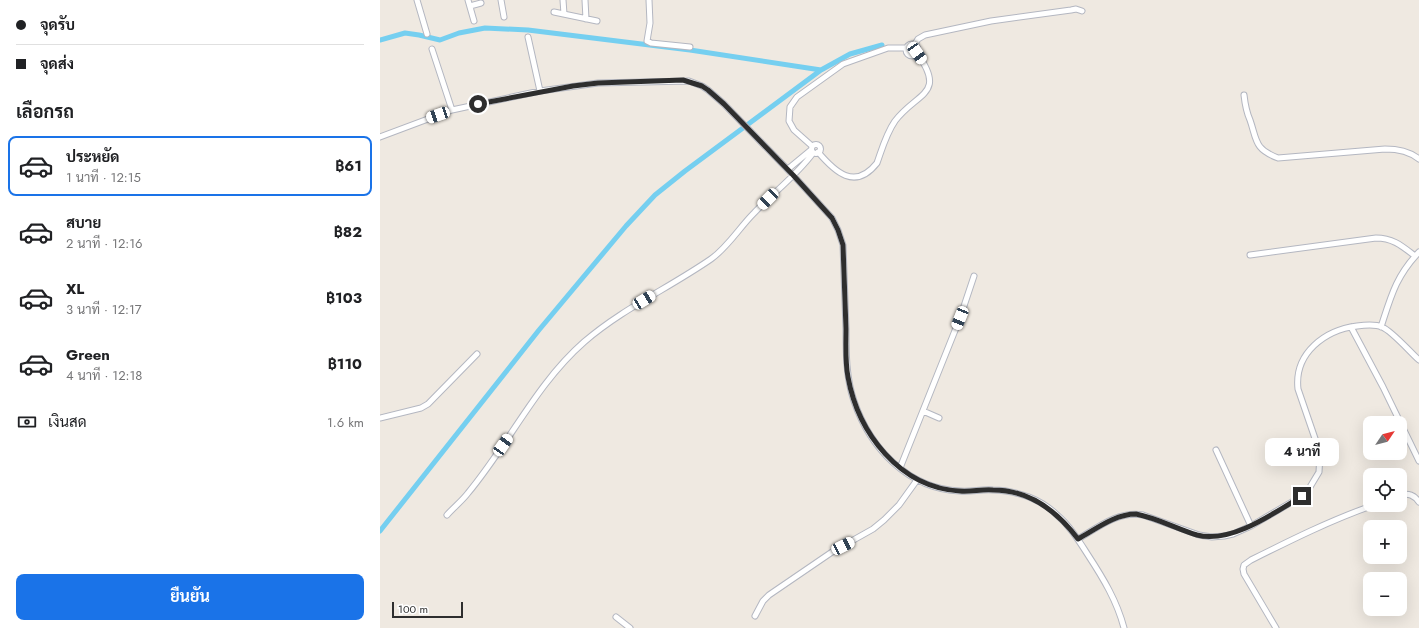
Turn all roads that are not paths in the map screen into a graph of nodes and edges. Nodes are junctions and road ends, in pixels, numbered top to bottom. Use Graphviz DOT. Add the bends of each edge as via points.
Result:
graph roads {
  1 [pos="417,0"];
  2 [pos="468,0"];
  3 [pos="500,0"];
  4 [pos="563,0"];
  5 [pos="585,0"];
  6 [pos="649,0"];
  7 [pos="481,3"];
  8 [pos="470,6"];
  9 [pos="1082,11"];
  10 [pos="554,12"];
  11 [pos="564,14"];
  12 [pos="504,17"];
  13 [pos="586,19"];
  14 [pos="597,21"];
  15 [pos="474,22"];
  16 [pos="427,34"];
  17 [pos="528,36"];
  18 [pos="914,44"];
  19 [pos="690,46"];
  20 [pos="906,48"];
  21 [pos="432,49"];
  22 [pos="917,53"];
  23 [pos="540,91"];
  24 [pos="1244,95"];
  25 [pos="452,110"];
  26 [pos="380,137"];
  27 [pos="814,150"];
  28 [pos="1419,159"];
  29 [pos="802,161"];
  30 [pos="788,169"];
  31 [pos="793,175"];
  32 [pos="1417,254"];
  33 [pos="1250,255"];
  34 [pos="974,276"];
  35 [pos="1351,327"];
  36 [pos="1382,327"];
  37 [pos="477,354"];
  38 [pos="1419,360"];
  39 [pos="923,411"];
  40 [pos="380,418"];
  41 [pos="938,418"];
  42 [pos="1216,450"];
  43 [pos="1419,461"];
  44 [pos="900,468"];
  45 [pos="916,480"];
  46 [pos="1407,494"];
  47 [pos="1419,502"];
  48 [pos="1363,509"];
  49 [pos="447,515"];
  50 [pos="1251,526"];
  51 [pos="1078,539"];
  52 [pos="755,616"];
  53 [pos="616,617"];
  54 [pos="630,628"];
  55 [pos="1124,628"];
  56 [pos="1276,628"];
  1 -- 16 [label="street"];
  2 -- 8 [label="street"];
  3 -- 12 [label="street"];
  4 -- 11 [label="street"];
  5 -- 13 [label="street"];
  6 -- 19 [label="street" via="648,41"];
  7 -- 8 [label="street"];
  8 -- 15 [label="street"];
  9 -- 18 [label="street" via="1076,9 991,21 925,35"];
  10 -- 11 [label="street"];
  11 -- 13 [label="street"];
  13 -- 14 [label="street"];
  17 -- 23 [label="street"];
  18 -- 20 [label="street" via="908,44"];
  18 -- 22 [label="street" via="918,47"];
  20 -- 22 [label="street" via="909,55"];
  20 -- 27 [label="street" via="888,48 843,64 797,97 790,107 789,121 794,130"];
  21 -- 25 [label="street"];
  22 -- 27 [label="street" via="929,73 930,86 896,120 874,167 863,175 848,177 832,168"];
  23 -- 25 [label="street"];
  23 -- 30 [label="street" via="598,83 689,81 708,90"];
  24 -- 28 [label="street" via="1245,108 1256,141 1265,151 1278,158 1398,149"];
  25 -- 26 [label="street"];
  27 -- 29 [label="street"];
  29 -- 30 [label="street"];
  29 -- 31 [label="street"];
  30 -- 31 [label="street"];
  31 -- 44 [label="street" via="832,218 838,230 843,245 848,377 860,415 873,439 883,454"];
  31 -- 49 [label="street" via="752,215 720,252 620,314 584,342 546,383 468,494"];
  32 -- 33 [label="street" via="1393,240 1381,238 1334,242"];
  32 -- 36 [label="street" via="1399,277"];
  34 -- 39 [label="street"];
  35 -- 36 [label="street"];
  35 -- 43 [label="street"];
  35 -- 50 [label="street" via="1318,342 1305,356 1299,370 1298,389 1320,454 1316,478 1302,496"];
  36 -- 38 [label="street"];
  37 -- 40 [label="street" via="428,404"];
  39 -- 41 [label="street"];
  39 -- 44 [label="street"];
  42 -- 50 [label="street"];
  44 -- 45 [label="street"];
  45 -- 51 [label="street" via="947,490 993,490 1029,497 1044,504 1056,514"];
  45 -- 52 [label="street" via="899,505 884,520 769,595"];
  46 -- 47 [label="street"];
  48 -- 56 [label="street" via="1300,536 1244,565 1244,574"];
  50 -- 51 [label="street" via="1233,534 1212,537 1198,535 1143,515 1127,514"];
  51 -- 55 [label="street" via="1109,589"];
  53 -- 54 [label="street"];
}
